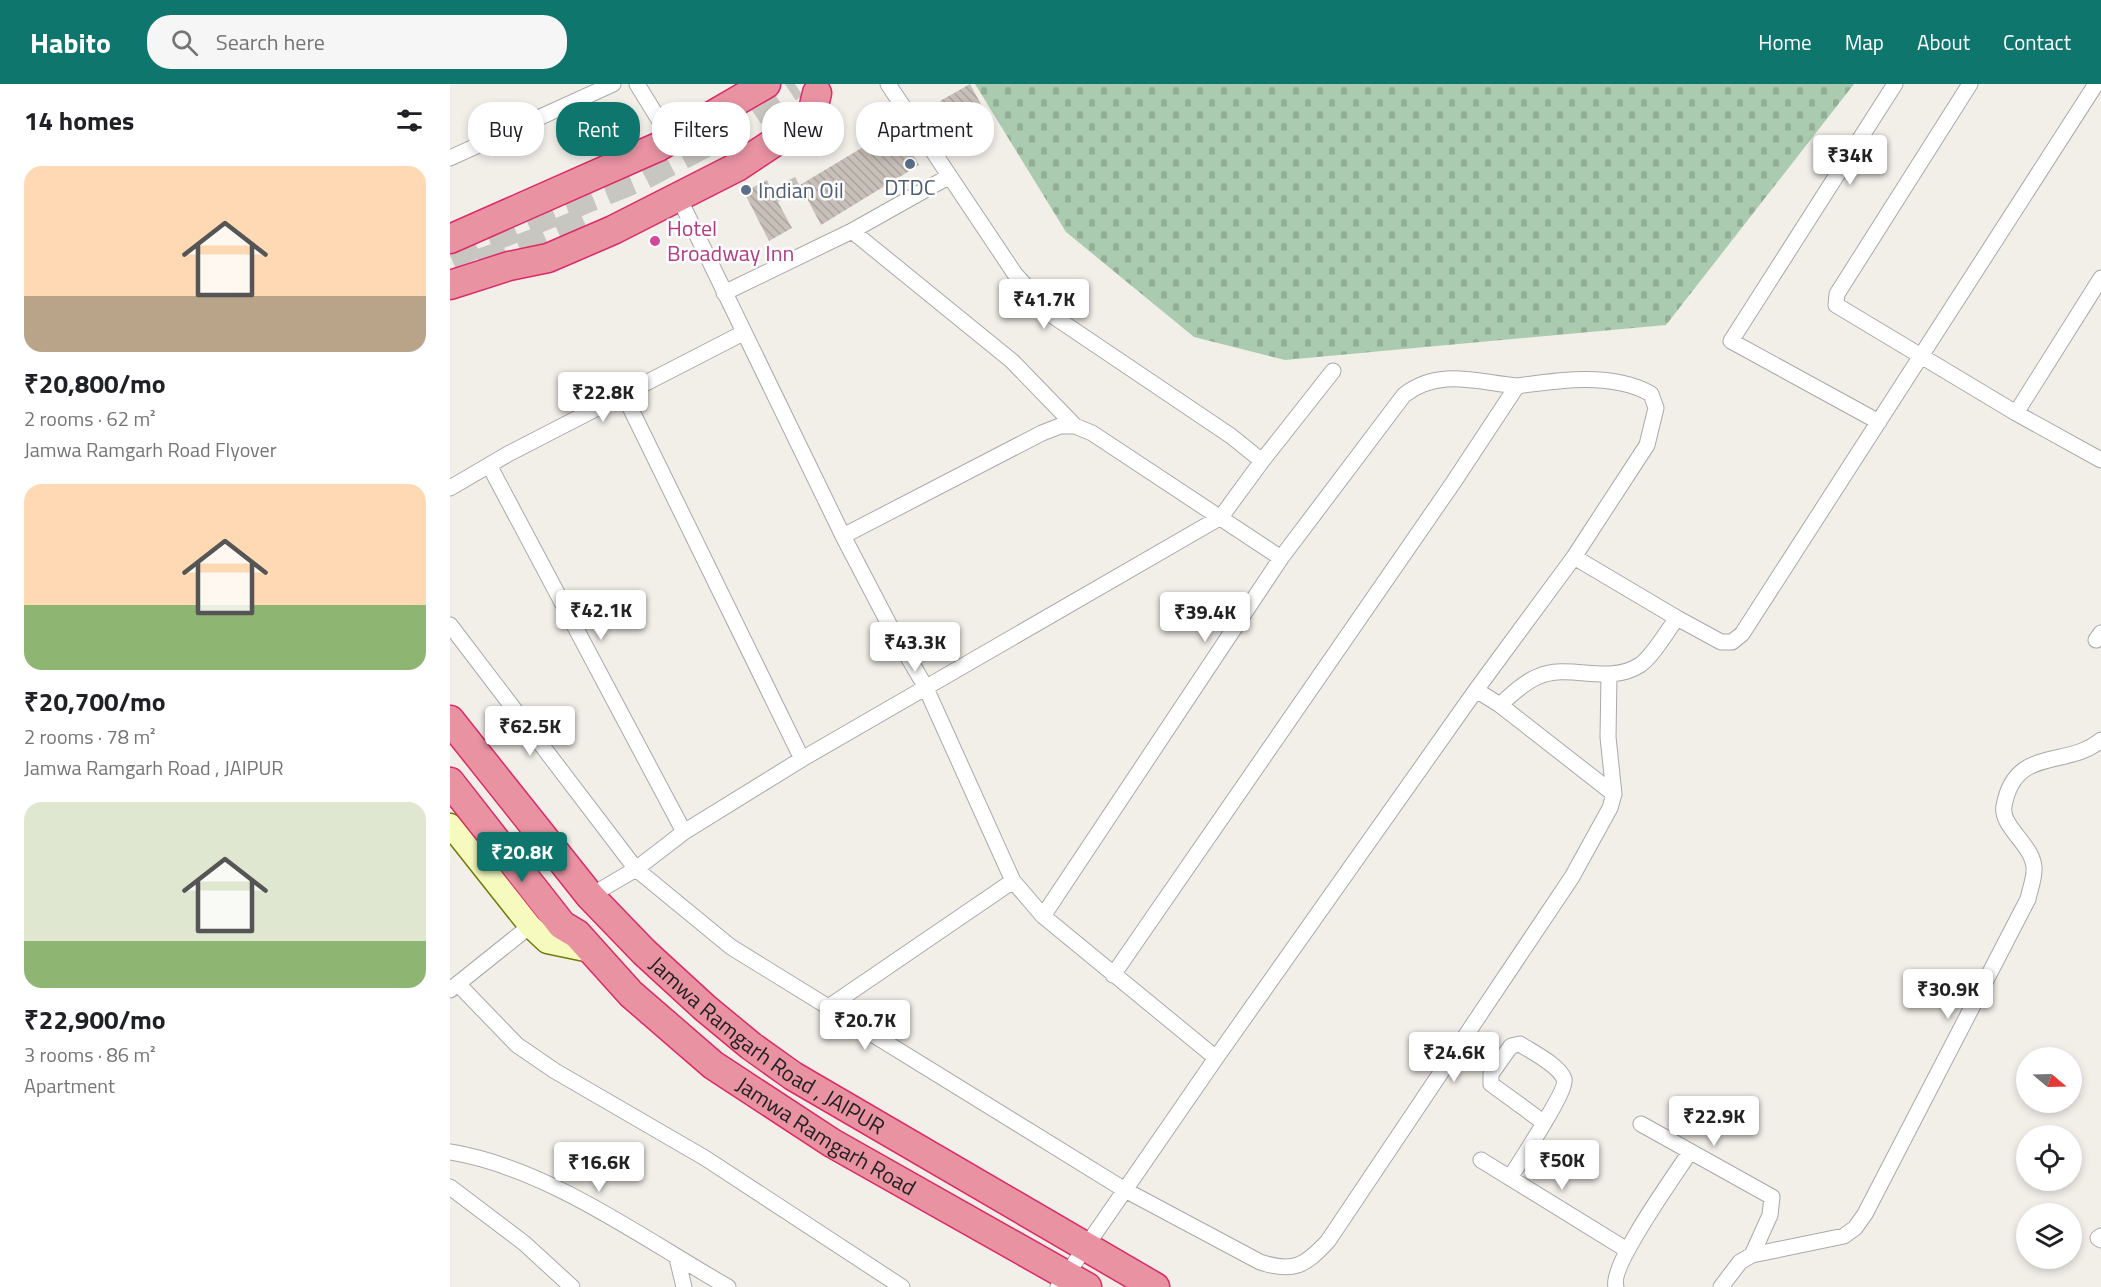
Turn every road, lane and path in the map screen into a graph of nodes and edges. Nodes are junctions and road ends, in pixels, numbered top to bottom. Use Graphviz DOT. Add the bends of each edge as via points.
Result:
graph roads {
  1 [pos="613,84"];
  2 [pos="637,84"];
  3 [pos="766,84"];
  4 [pos="888,84"];
  5 [pos="1895,84"];
  6 [pos="1970,84"];
  7 [pos="2096,84"];
  8 [pos="823,88"];
  9 [pos="736,93"];
  10 [pos="714,102"];
  11 [pos="802,102"];
  12 [pos="652,107"];
  13 [pos="652,128"];
  14 [pos="450,158"];
  15 [pos="948,177"];
  16 [pos="679,198"];
  17 [pos="450,222"];
  18 [pos="852,231"];
  19 [pos="450,239"];
  20 [pos="2101,278"];
  21 [pos="450,285"];
  22 [pos="724,293"];
  23 [pos="743,333"];
  24 [pos="1923,356"];
  25 [pos="1333,371"];
  26 [pos="1517,386"];
  27 [pos="624,395"];
  28 [pos="2016,413"];
  29 [pos="1879,422"];
  30 [pos="1075,426"];
  31 [pos="1262,460"];
  32 [pos="2101,460"];
  33 [pos="489,465"];
  34 [pos="450,488"];
  35 [pos="1221,517"];
  36 [pos="843,536"];
  37 [pos="1574,557"];
  38 [pos="1281,558"];
  39 [pos="1677,618"];
  40 [pos="450,625"];
  41 [pos="1609,676"];
  42 [pos="925,686"];
  43 [pos="1476,690"];
  44 [pos="1500,705"];
  45 [pos="450,720"];
  46 [pos="2101,740"];
  47 [pos="450,749"];
  48 [pos="802,759"];
  49 [pos="450,782"];
  50 [pos="1614,794"];
  51 [pos="450,825"];
  52 [pos="684,832"];
  53 [pos="636,869"];
  54 [pos="534,876"];
  55 [pos="1013,881"];
  56 [pos="590,896"];
  57 [pos="1043,916"];
  58 [pos="530,927"];
  59 [pos="584,942"];
  60 [pos="1113,975"];
  61 [pos="454,987"];
  62 [pos="828,1008"];
  63 [pos="1216,1058"];
  64 [pos="850,1109"];
  65 [pos="1544,1122"];
  66 [pos="1641,1124"];
  67 [pos="832,1143"];
  68 [pos="450,1152"];
  69 [pos="1690,1152"];
  70 [pos="1481,1160"];
  71 [pos="1510,1178"];
  72 [pos="450,1187"];
  73 [pos="1125,1190"];
  74 [pos="1084,1246"];
  75 [pos="1627,1250"];
  76 [pos="1752,1255"];
  77 [pos="677,1258"];
  78 [pos="1070,1283"];
  79 [pos="572,1287"];
  80 [pos="684,1287"];
  81 [pos="728,1287"];
  82 [pos="902,1287"];
  83 [pos="1155,1287"];
  84 [pos="1616,1287"];
  85 [pos="1721,1287"];
  1 -- 14 [label="street"];
  2 -- 12 [label="street"];
  3 -- 9 [label="highway"];
  4 -- 15 [label="street"];
  5 -- 29 [label="street" via="1731,341"];
  6 -- 24 [label="street" via="1835,300 1836,305"];
  7 -- 24 [label="street"];
  8 -- 11 [label="highway"];
  8 -- 16 [label="highway" via="811,118 763,151"];
  9 -- 10 [label="highway"];
  9 -- 19 [label="highway" via="658,147"];
  13 -- 17 [label="highway"];
  15 -- 18 [label="street"];
  15 -- 31 [label="street" via="1015,274 1053,316"];
  16 -- 21 [label="highway" via="548,258"];
  16 -- 22 [label="street"];
  18 -- 22 [label="street"];
  18 -- 30 [label="street" via="1012,361"];
  20 -- 28 [label="street"];
  22 -- 23 [label="street"];
  23 -- 27 [label="street"];
  23 -- 36 [label="street"];
  24 -- 28 [label="street"];
  24 -- 29 [label="street"];
  25 -- 31 [label="street"];
  26 -- 37 [label="street" via="1615,381 1651,394 1656,408 1647,445"];
  26 -- 38 [label="street" via="1438,378 1404,395"];
  26 -- 60 [label="street"];
  27 -- 33 [label="street"];
  27 -- 48 [label="street"];
  28 -- 32 [label="street"];
  29 -- 39 [label="street" via="1742,634 1732,642 1720,642"];
  30 -- 35 [label="street" via="1113,446"];
  30 -- 36 [label="street" via="1060,426 1042,434"];
  31 -- 35 [label="street"];
  33 -- 34 [label="street"];
  33 -- 52 [label="street"];
  35 -- 38 [label="street"];
  35 -- 42 [label="street"];
  36 -- 42 [label="street"];
  37 -- 39 [label="street"];
  37 -- 43 [label="street"];
  38 -- 57 [label="street"];
  39 -- 41 [label="street" via="1642,664"];
  40 -- 53 [label="street"];
  41 -- 44 [label="street" via="1539,676"];
  41 -- 50 [label="street" via="1608,737"];
  42 -- 48 [label="street"];
  42 -- 55 [label="street"];
  43 -- 44 [label="street"];
  43 -- 63 [label="street"];
  44 -- 50 [label="street"];
  45 -- 56 [label="highway, Jamwa Ramgarh Road , JAIPUR"];
  46 -- 76 [label="street" via="2084,750 2038,761 2022,771 2007,792 2003,810 2008,825 2029,850 2034,867 2028,899 1865,1214 1844,1236"];
  47 -- 54 [label="highway"];
  48 -- 52 [label="street"];
  49 -- 54 [label="highway"];
  50 -- 73 [label="street" via="1572,877 1328,1241 1313,1257 1295,1268 1280,1269 1260,1262"];
  51 -- 58 [label="main road"];
  52 -- 53 [label="street"];
  53 -- 56 [label="street"];
  53 -- 62 [label="street" via="731,947"];
  54 -- 59 [label="highway" via="575,914"];
  55 -- 57 [label="street"];
  55 -- 62 [label="street"];
  56 -- 64 [label="highway, Jamwa Ramgarh Road , JAIPUR" via="671,979 750,1046"];
  57 -- 60 [label="street"];
  58 -- 59 [label="main road" via="547,942"];
  58 -- 61 [label="street"];
  59 -- 67 [label="highway, Jamwa Ramgarh Road" via="631,994 713,1065"];
  60 -- 63 [label="street"];
  61 -- 82 [label="street" via="517,1045 555,1071 705,1158"];
  62 -- 73 [label="street"];
  63 -- 73 [label="street"];
  64 -- 67 [label="highway"];
  64 -- 74 [label="highway, Jamwa Ramgarh Road , JAIPUR"];
  65 -- 65 [label="street" via="1491,1084 1491,1074 1515,1044 1564,1078 1562,1090"];
  65 -- 71 [label="street"];
  66 -- 69 [label="street"];
  67 -- 78 [label="highway, Jamwa Ramgarh Road"];
  68 -- 77 [label="street" via="480,1157 541,1182 604,1213"];
  69 -- 75 [label="street"];
  69 -- 76 [label="street" via="1772,1197 1770,1215"];
  70 -- 71 [label="street"];
  71 -- 75 [label="street"];
  72 -- 79 [label="street" via="524,1243"];
  73 -- 74 [label="street"];
  74 -- 78 [label="street"];
  74 -- 83 [label="highway, Jamwa Ramgarh Road , JAIPUR"];
  75 -- 84 [label="street" via="1616,1271"];
  76 -- 85 [label="street" via="1740,1262"];
  77 -- 80 [label="street"];
  77 -- 81 [label="street"];
}
